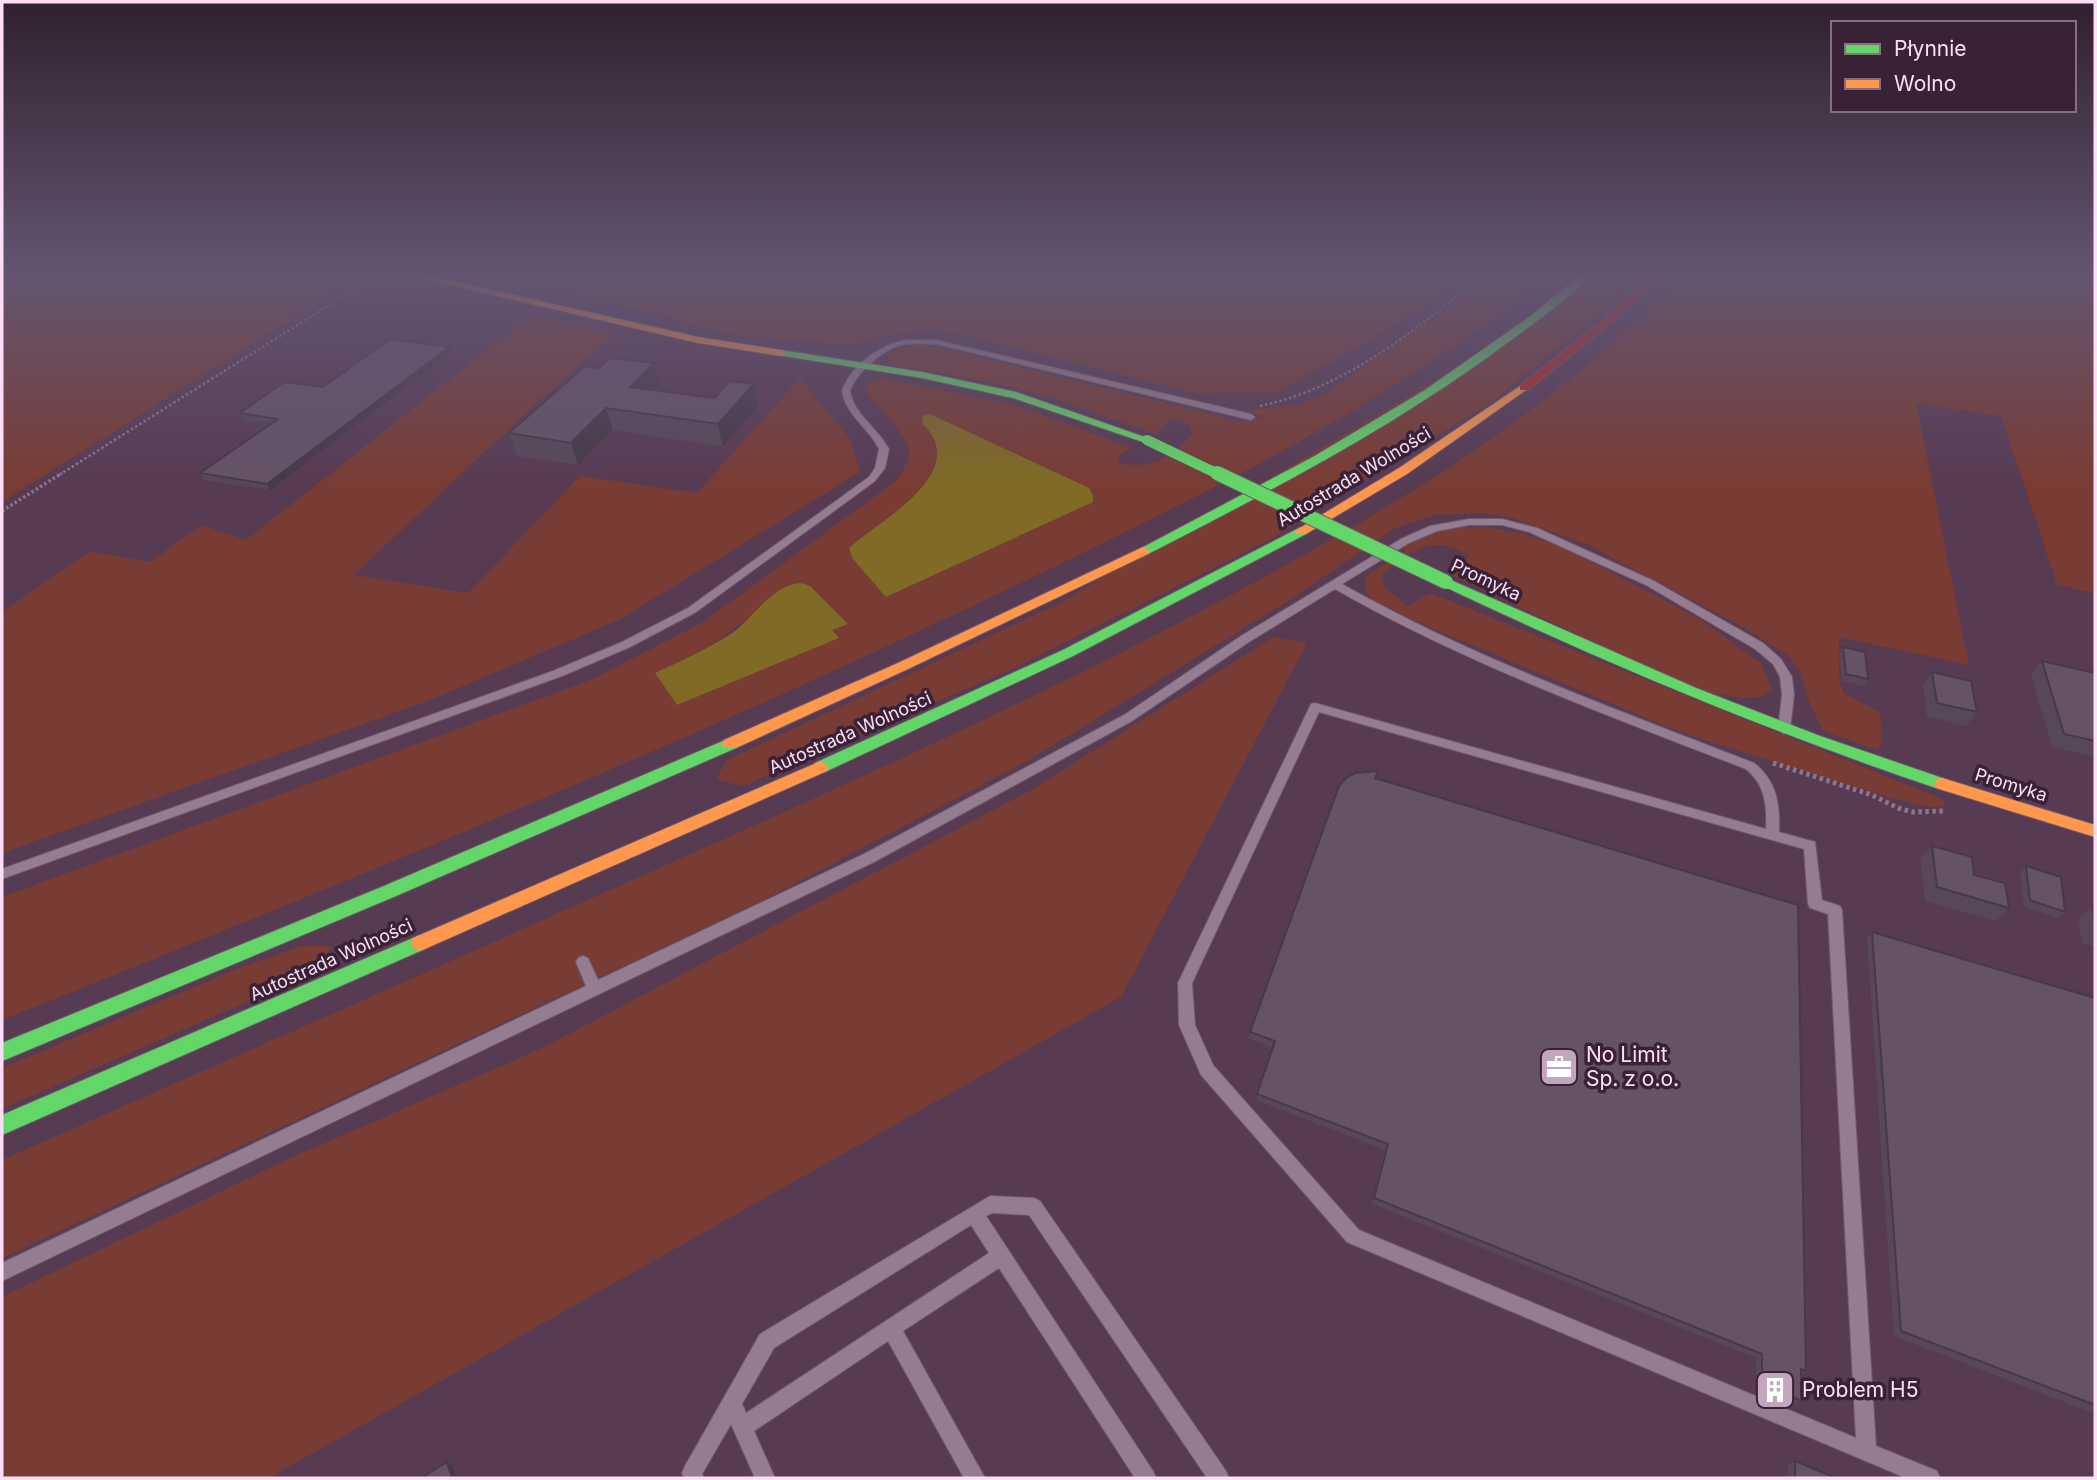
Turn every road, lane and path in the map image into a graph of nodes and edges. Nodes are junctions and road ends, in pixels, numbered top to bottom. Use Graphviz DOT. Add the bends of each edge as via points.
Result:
graph roads {
  1 [pos="267,344"];
  2 [pos="724,344"];
  3 [pos="894,344"];
  4 [pos="945,344"];
  5 [pos="1391,344"];
  6 [pos="1498,344"];
  7 [pos="1582,344"];
  8 [pos="862,366"];
  9 [pos="1220,409"];
  10 [pos="1251,417"];
  11 [pos="2,511"];
  12 [pos="1334,584"];
  13 [pos="1784,730"];
  14 [pos="1764,761"];
  15 [pos="1952,810"];
  16 [pos="2095,831"];
  17 [pos="1772,836"];
  18 [pos="2,874"];
  19 [pos="583,962"];
  20 [pos="595,989"];
  21 [pos="2,1052"];
  22 [pos="2,1125"];
  23 [pos="974,1214"];
  24 [pos="1001,1256"];
  25 [pos="2,1272"];
  26 [pos="891,1328"];
  27 [pos="732,1403"];
  28 [pos="742,1427"];
  29 [pos="1867,1452"];
  30 [pos="690,1476"];
  31 [pos="765,1478"];
  32 [pos="975,1478"];
  33 [pos="1146,1478"];
  34 [pos="1219,1478"];
  35 [pos="1930,1478"];
  1 -- 11 [label="path"];
  2 -- 8 [label="main road, Promyka"];
  3 -- 8 [label="lane"];
  4 -- 9 [label="lane"];
  5 -- 9 [label="path" via="1340,380 1287,401"];
  6 -- 21 [label="main road, Autostrada Wolności" via="1384,420 1264,489 1115,565 675,770"];
  7 -- 22 [label="main road, Autostrada Wolności" via="1461,435 1334,514 1171,602 888,738"];
  8 -- 13 [label="main road, Promyka, bridge" via="1017,395 1147,440 1676,687"];
  8 -- 18 [label="lane" via="845,395 881,440 880,468 858,491 668,624 526,684"];
  9 -- 10 [label="lane"];
  12 -- 13 [label="lane" via="1434,528 1502,522 1533,530 1650,583 1770,653 1786,677"];
  12 -- 17 [label="lane" via="1394,618 1493,663 1750,766 1765,778 1774,803"];
  12 -- 20 [label="lane" via="1128,718 869,858"];
  13 -- 16 [label="main road, Promyka"];
  14 -- 15 [label="path" via="1913,812"];
  17 -- 29 [label="lane" via="1810,846 1815,904 1835,910"];
  17 -- 29 [label="lane" via="1315,707 1185,984 1187,1025 1207,1070 1353,1237"];
  19 -- 20 [label="lane"];
  20 -- 25 [label="lane"];
  23 -- 24 [label="lane"];
  23 -- 27 [label="lane" via="767,1341"];
  23 -- 34 [label="lane" via="990,1204 1034,1207"];
  24 -- 26 [label="lane"];
  24 -- 33 [label="lane"];
  26 -- 28 [label="lane"];
  26 -- 32 [label="lane"];
  27 -- 28 [label="lane"];
  27 -- 30 [label="lane"];
  28 -- 31 [label="lane"];
  29 -- 35 [label="lane"];
}
